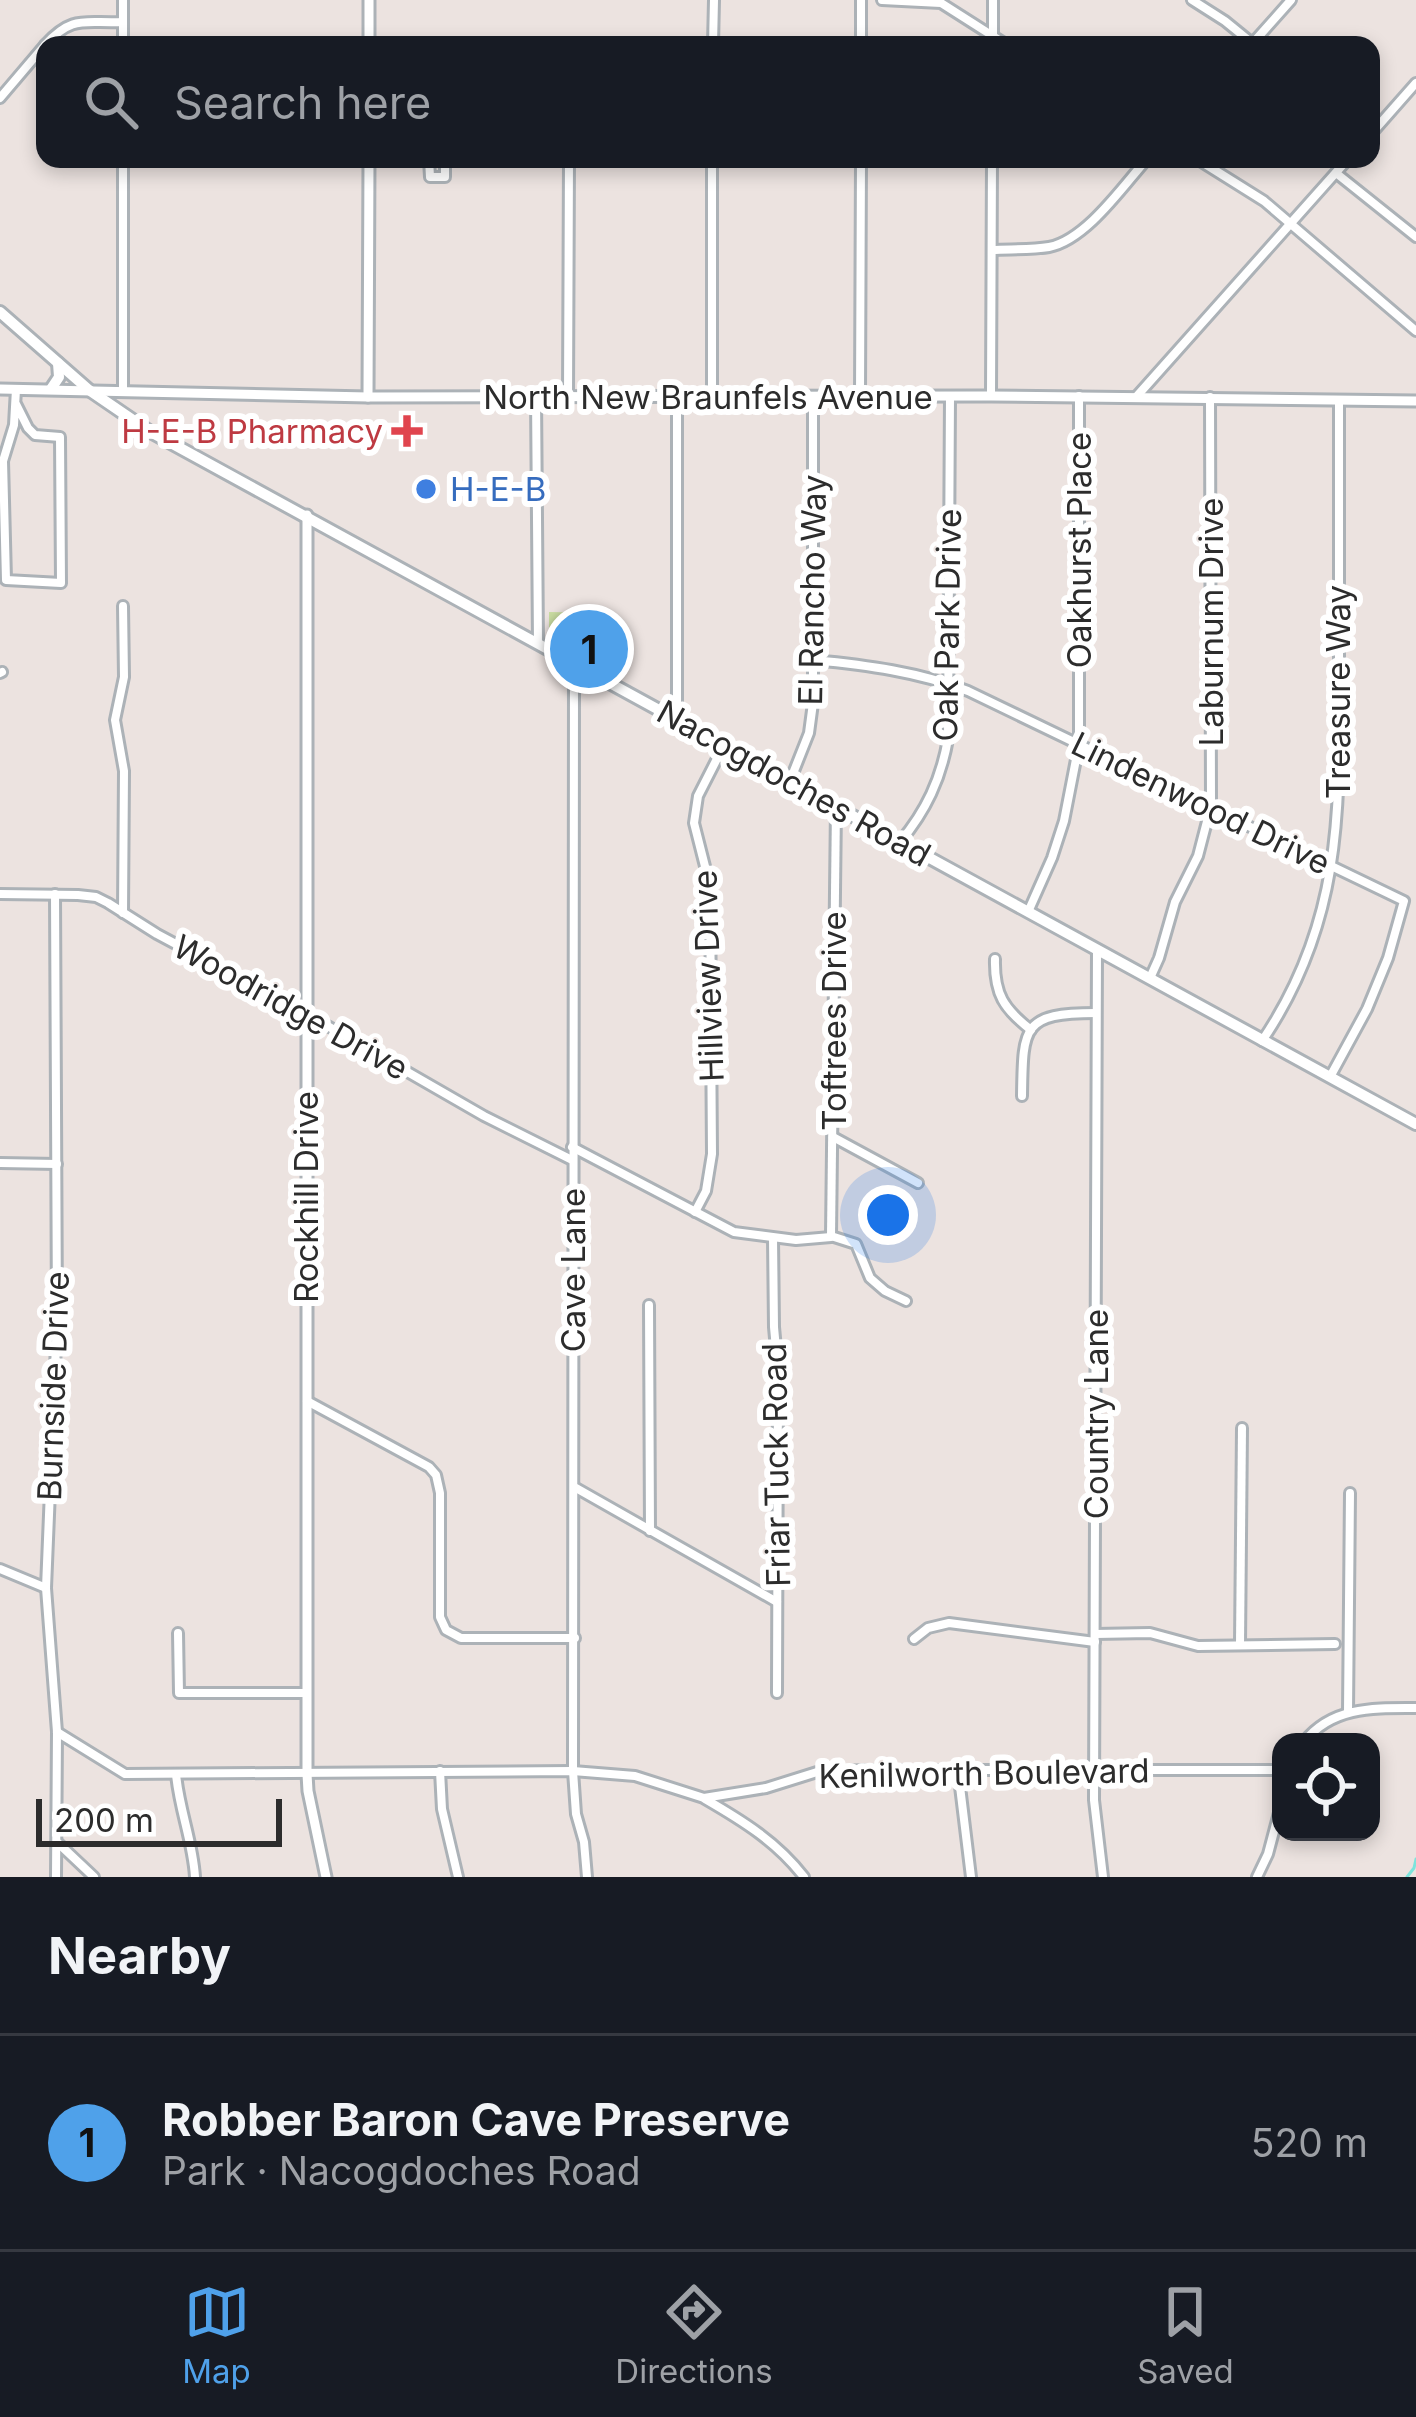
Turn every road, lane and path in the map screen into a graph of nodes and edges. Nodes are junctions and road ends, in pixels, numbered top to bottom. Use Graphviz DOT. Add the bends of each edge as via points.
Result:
graph roads {
  1 [pos="123,0"];
  2 [pos="369,0"];
  3 [pos="714,0"];
  4 [pos="861,0"];
  5 [pos="882,0"];
  6 [pos="992,0"];
  7 [pos="1192,0"];
  8 [pos="1291,0"];
  9 [pos="123,22"];
  10 [pos="54,36"];
  11 [pos="123,36"];
  12 [pos="369,36"];
  13 [pos="713,36"];
  14 [pos="861,36"];
  15 [pos="986,36"];
  16 [pos="993,36"];
  17 [pos="1242,36"];
  18 [pos="1258,36"];
  19 [pos="36,56"];
  20 [pos="1416,83"];
  21 [pos="0,98"];
  22 [pos="1380,124"];
  23 [pos="123,168"];
  24 [pos="369,168"];
  25 [pos="430,168"];
  26 [pos="445,168"];
  27 [pos="569,168"];
  28 [pos="712,168"];
  29 [pos="861,168"];
  30 [pos="992,168"];
  31 [pos="1140,168"];
  32 [pos="1211,168"];
  33 [pos="1340,168"];
  34 [pos="1336,172"];
  35 [pos="1292,224"];
  36 [pos="1416,236"];
  37 [pos="992,250"];
  38 [pos="0,312"];
  39 [pos="1416,332"];
  40 [pos="58,363"];
  41 [pos="0,389"];
  42 [pos="16,389"];
  43 [pos="51,389"];
  44 [pos="89,390"];
  45 [pos="123,391"];
  46 [pos="860,395"];
  47 [pos="536,396"];
  48 [pos="676,396"];
  49 [pos="712,396"];
  50 [pos="813,396"];
  51 [pos="991,396"];
  52 [pos="1079,396"];
  53 [pos="1137,396"];
  54 [pos="368,397"];
  55 [pos="568,397"];
  56 [pos="950,397"];
  57 [pos="1210,397"];
  58 [pos="1339,400"];
  59 [pos="1416,401"];
  60 [pos="16,404"];
  61 [pos="307,515"];
  62 [pos="123,606"];
  63 [pos="538,642"];
  64 [pos="814,659"];
  65 [pos="574,662"];
  66 [pos="950,684"];
  67 [pos="676,718"];
  68 [pos="1079,744"];
  69 [pos="724,745"];
  70 [pos="790,781"];
  71 [pos="836,806"];
  72 [pos="1211,806"];
  73 [pos="900,842"];
  74 [pos="1332,867"];
  75 [pos="0,893"];
  76 [pos="55,894"];
  77 [pos="1028,912"];
  78 [pos="123,913"];
  79 [pos="1097,950"];
  80 [pos="995,959"];
  81 [pos="1149,979"];
  82 [pos="305,1013"];
  83 [pos="1096,1013"];
  84 [pos="1031,1030"];
  85 [pos="1262,1041"];
  86 [pos="1330,1078"];
  87 [pos="1022,1096"];
  88 [pos="1416,1124"];
  89 [pos="833,1137"];
  90 [pos="572,1148"];
  91 [pos="573,1160"];
  92 [pos="0,1163"];
  93 [pos="56,1164"];
  94 [pos="918,1183"];
  95 [pos="695,1213"];
  96 [pos="831,1237"];
  97 [pos="773,1238"];
  98 [pos="906,1301"];
  99 [pos="649,1305"];
  100 [pos="307,1401"];
  101 [pos="1242,1428"];
  102 [pos="574,1488"];
  103 [pos="1350,1493"];
  104 [pos="650,1531"];
  105 [pos="0,1569"];
  106 [pos="46,1588"];
  107 [pos="777,1603"];
  108 [pos="178,1633"];
  109 [pos="575,1638"];
  110 [pos="1095,1638"];
  111 [pos="914,1639"];
  112 [pos="1335,1644"];
  113 [pos="1240,1645"];
  114 [pos="309,1693"];
  115 [pos="777,1693"];
  116 [pos="1411,1708"];
  117 [pos="1348,1712"];
  118 [pos="57,1732"];
  119 [pos="1311,1733"];
  120 [pos="958,1770"];
  121 [pos="1095,1770"];
  122 [pos="1272,1770"];
  123 [pos="440,1771"];
  124 [pos="573,1771"];
  125 [pos="176,1774"];
  126 [pos="308,1774"];
  127 [pos="704,1798"];
  128 [pos="1272,1839"];
  129 [pos="57,1842"];
  130 [pos="56,1877"];
  131 [pos="94,1877"];
  132 [pos="195,1877"];
  133 [pos="326,1877"];
  134 [pos="458,1877"];
  135 [pos="587,1877"];
  136 [pos="804,1877"];
  137 [pos="971,1877"];
  138 [pos="1103,1877"];
  139 [pos="1257,1877"];
  1 -- 9 [label="street"];
  2 -- 12 [label="street"];
  3 -- 13 [label="street"];
  4 -- 14 [label="street"];
  5 -- 15 [label="street" via="941,3"];
  6 -- 16 [label="street"];
  7 -- 17 [label="street"];
  8 -- 18 [label="street"];
  9 -- 10 [label="street" via="72,22"];
  9 -- 11 [label="street"];
  19 -- 21 [label="street"];
  20 -- 22 [label="street"];
  23 -- 45 [label="street"];
  24 -- 54 [label="street"];
  25 -- 26 [label="street" via="430,177 445,177"];
  27 -- 55 [label="street"];
  28 -- 49 [label="street"];
  29 -- 46 [label="street"];
  30 -- 37 [label="street"];
  31 -- 37 [label="street" via="1069,240"];
  32 -- 35 [label="street"];
  33 -- 34 [label="street"];
  34 -- 35 [label="street"];
  34 -- 36 [label="street"];
  35 -- 39 [label="street"];
  35 -- 53 [label="street"];
  37 -- 51 [label="street"];
  38 -- 40 [label="main road, Nacogdoches Road"];
  40 -- 43 [label="main road"];
  40 -- 44 [label="main road, Nacogdoches Road"];
  41 -- 42 [label="street, North New Braunfels Avenue"];
  42 -- 43 [label="street, North New Braunfels Avenue"];
  42 -- 60 [label="street"];
  43 -- 44 [label="street, North New Braunfels Avenue"];
  44 -- 45 [label="street, North New Braunfels Avenue"];
  44 -- 61 [label="main road, Nacogdoches Road"];
  45 -- 54 [label="street, North New Braunfels Avenue"];
  46 -- 50 [label="street, North New Braunfels Avenue"];
  46 -- 56 [label="street, North New Braunfels Avenue"];
  47 -- 54 [label="street, North New Braunfels Avenue"];
  47 -- 55 [label="street, North New Braunfels Avenue"];
  47 -- 63 [label="street"];
  48 -- 49 [label="street, North New Braunfels Avenue"];
  48 -- 55 [label="street, North New Braunfels Avenue"];
  48 -- 67 [label="street"];
  49 -- 50 [label="street, North New Braunfels Avenue"];
  50 -- 64 [label="street, El Rancho Way"];
  51 -- 52 [label="street, North New Braunfels Avenue"];
  51 -- 56 [label="street, North New Braunfels Avenue"];
  52 -- 53 [label="street, North New Braunfels Avenue"];
  52 -- 68 [label="street, Oakhurst Place"];
  53 -- 57 [label="street, North New Braunfels Avenue"];
  56 -- 66 [label="street, Oak Park Drive"];
  57 -- 58 [label="street, North New Braunfels Avenue"];
  57 -- 72 [label="street, Laburnum Drive"];
  58 -- 59 [label="street, North New Braunfels Avenue"];
  58 -- 74 [label="street, Treasure Way"];
  60 -- 60 [label="street" via="3,461 6,580 62,584 60,437 34,436"];
  61 -- 63 [label="main road, Nacogdoches Road"];
  61 -- 82 [label="street, Rockhill Drive"];
  62 -- 78 [label="street" via="115,720 124,771"];
  63 -- 65 [label="main road, Nacogdoches Road"];
  64 -- 66 [label="street, Lindenwood Drive"];
  64 -- 70 [label="street, El Rancho Way" via="809,733"];
  65 -- 67 [label="main road, Nacogdoches Road"];
  65 -- 90 [label="street, Cave Lane"];
  66 -- 68 [label="street, Lindenwood Drive"];
  66 -- 73 [label="street, Oak Park Drive" via="940,776"];
  67 -- 69 [label="main road, Nacogdoches Road"];
  68 -- 72 [label="street, Lindenwood Drive"];
  68 -- 77 [label="street, Oakhurst Place" via="1064,821"];
  69 -- 70 [label="main road, Nacogdoches Road"];
  69 -- 95 [label="street, Hillview Drive" via="695,809 710,886 712,1132 711,1171"];
  70 -- 71 [label="main road, Nacogdoches Road"];
  71 -- 73 [label="main road, Nacogdoches Road"];
  71 -- 89 [label="street, Toftrees Drive"];
  72 -- 74 [label="street, Lindenwood Drive"];
  72 -- 81 [label="street, Laburnum Drive"];
  73 -- 77 [label="main road, Nacogdoches Road"];
  74 -- 85 [label="street, Treasure Way" via="1304,963"];
  74 -- 86 [label="street, Lindenwood Drive" via="1404,901 1367,1009"];
  75 -- 76 [label="street, Woodridge Drive"];
  76 -- 78 [label="street, Woodridge Drive" via="96,897"];
  76 -- 93 [label="street, Burnside Drive"];
  77 -- 79 [label="main road, Nacogdoches Road"];
  78 -- 82 [label="street, Woodridge Drive"];
  79 -- 81 [label="main road, Nacogdoches Road"];
  79 -- 83 [label="street, Country Lane"];
  80 -- 84 [label="street" via="1000,994"];
  81 -- 85 [label="main road, Nacogdoches Road"];
  82 -- 91 [label="street, Woodridge Drive"];
  82 -- 100 [label="street, Rockhill Drive"];
  83 -- 84 [label="street" via="1048,1016"];
  83 -- 110 [label="street, Country Lane"];
  84 -- 87 [label="street"];
  85 -- 86 [label="main road, Nacogdoches Road"];
  86 -- 88 [label="main road, Nacogdoches Road"];
  89 -- 94 [label="street"];
  89 -- 96 [label="street, Toftrees Drive"];
  90 -- 91 [label="street, Cave Lane"];
  90 -- 95 [label="street"];
  91 -- 102 [label="street, Cave Lane"];
  92 -- 93 [label="street"];
  93 -- 106 [label="street, Burnside Drive"];
  95 -- 97 [label="street" via="734,1232"];
  96 -- 97 [label="street"];
  96 -- 98 [label="street" via="856,1244 869,1278"];
  97 -- 107 [label="street, Friar Tuck Road"];
  99 -- 104 [label="street"];
  100 -- 109 [label="street" via="436,1475 446,1630 461,1638"];
  100 -- 114 [label="street, Rockhill Drive"];
  101 -- 113 [label="street"];
  102 -- 104 [label="street"];
  102 -- 109 [label="street, Cave Lane"];
  103 -- 117 [label="street"];
  104 -- 107 [label="street"];
  105 -- 106 [label="street"];
  106 -- 118 [label="street, Burnside Drive"];
  107 -- 115 [label="street, Friar Tuck Road"];
  108 -- 114 [label="street" via="179,1693"];
  109 -- 124 [label="street, Cave Lane"];
  110 -- 111 [label="street" via="950,1623"];
  110 -- 113 [label="street" via="1142,1633"];
  110 -- 121 [label="street, Country Lane"];
  112 -- 113 [label="street"];
  114 -- 126 [label="street, Rockhill Drive"];
  116 -- 117 [label="street"];
  117 -- 119 [label="street"];
  118 -- 125 [label="street, Kenilworth Boulevard" via="125,1774"];
  118 -- 129 [label="street, Burnside Drive"];
  120 -- 121 [label="street, Kenilworth Boulevard"];
  120 -- 127 [label="street, Kenilworth Boulevard" via="824,1772"];
  120 -- 137 [label="street"];
  121 -- 122 [label="street, Kenilworth Boulevard"];
  121 -- 138 [label="street, Country Lane"];
  123 -- 124 [label="street, Kenilworth Boulevard"];
  123 -- 126 [label="street, Kenilworth Boulevard"];
  123 -- 134 [label="street"];
  124 -- 127 [label="street, Kenilworth Boulevard" via="635,1776"];
  124 -- 135 [label="street, Cave Lane"];
  125 -- 126 [label="street, Kenilworth Boulevard"];
  125 -- 132 [label="street"];
  126 -- 133 [label="street, Rockhill Drive"];
  127 -- 136 [label="street" via="757,1830"];
  128 -- 139 [label="street"];
  129 -- 130 [label="street, Burnside Drive"];
  129 -- 131 [label="street"];
}
